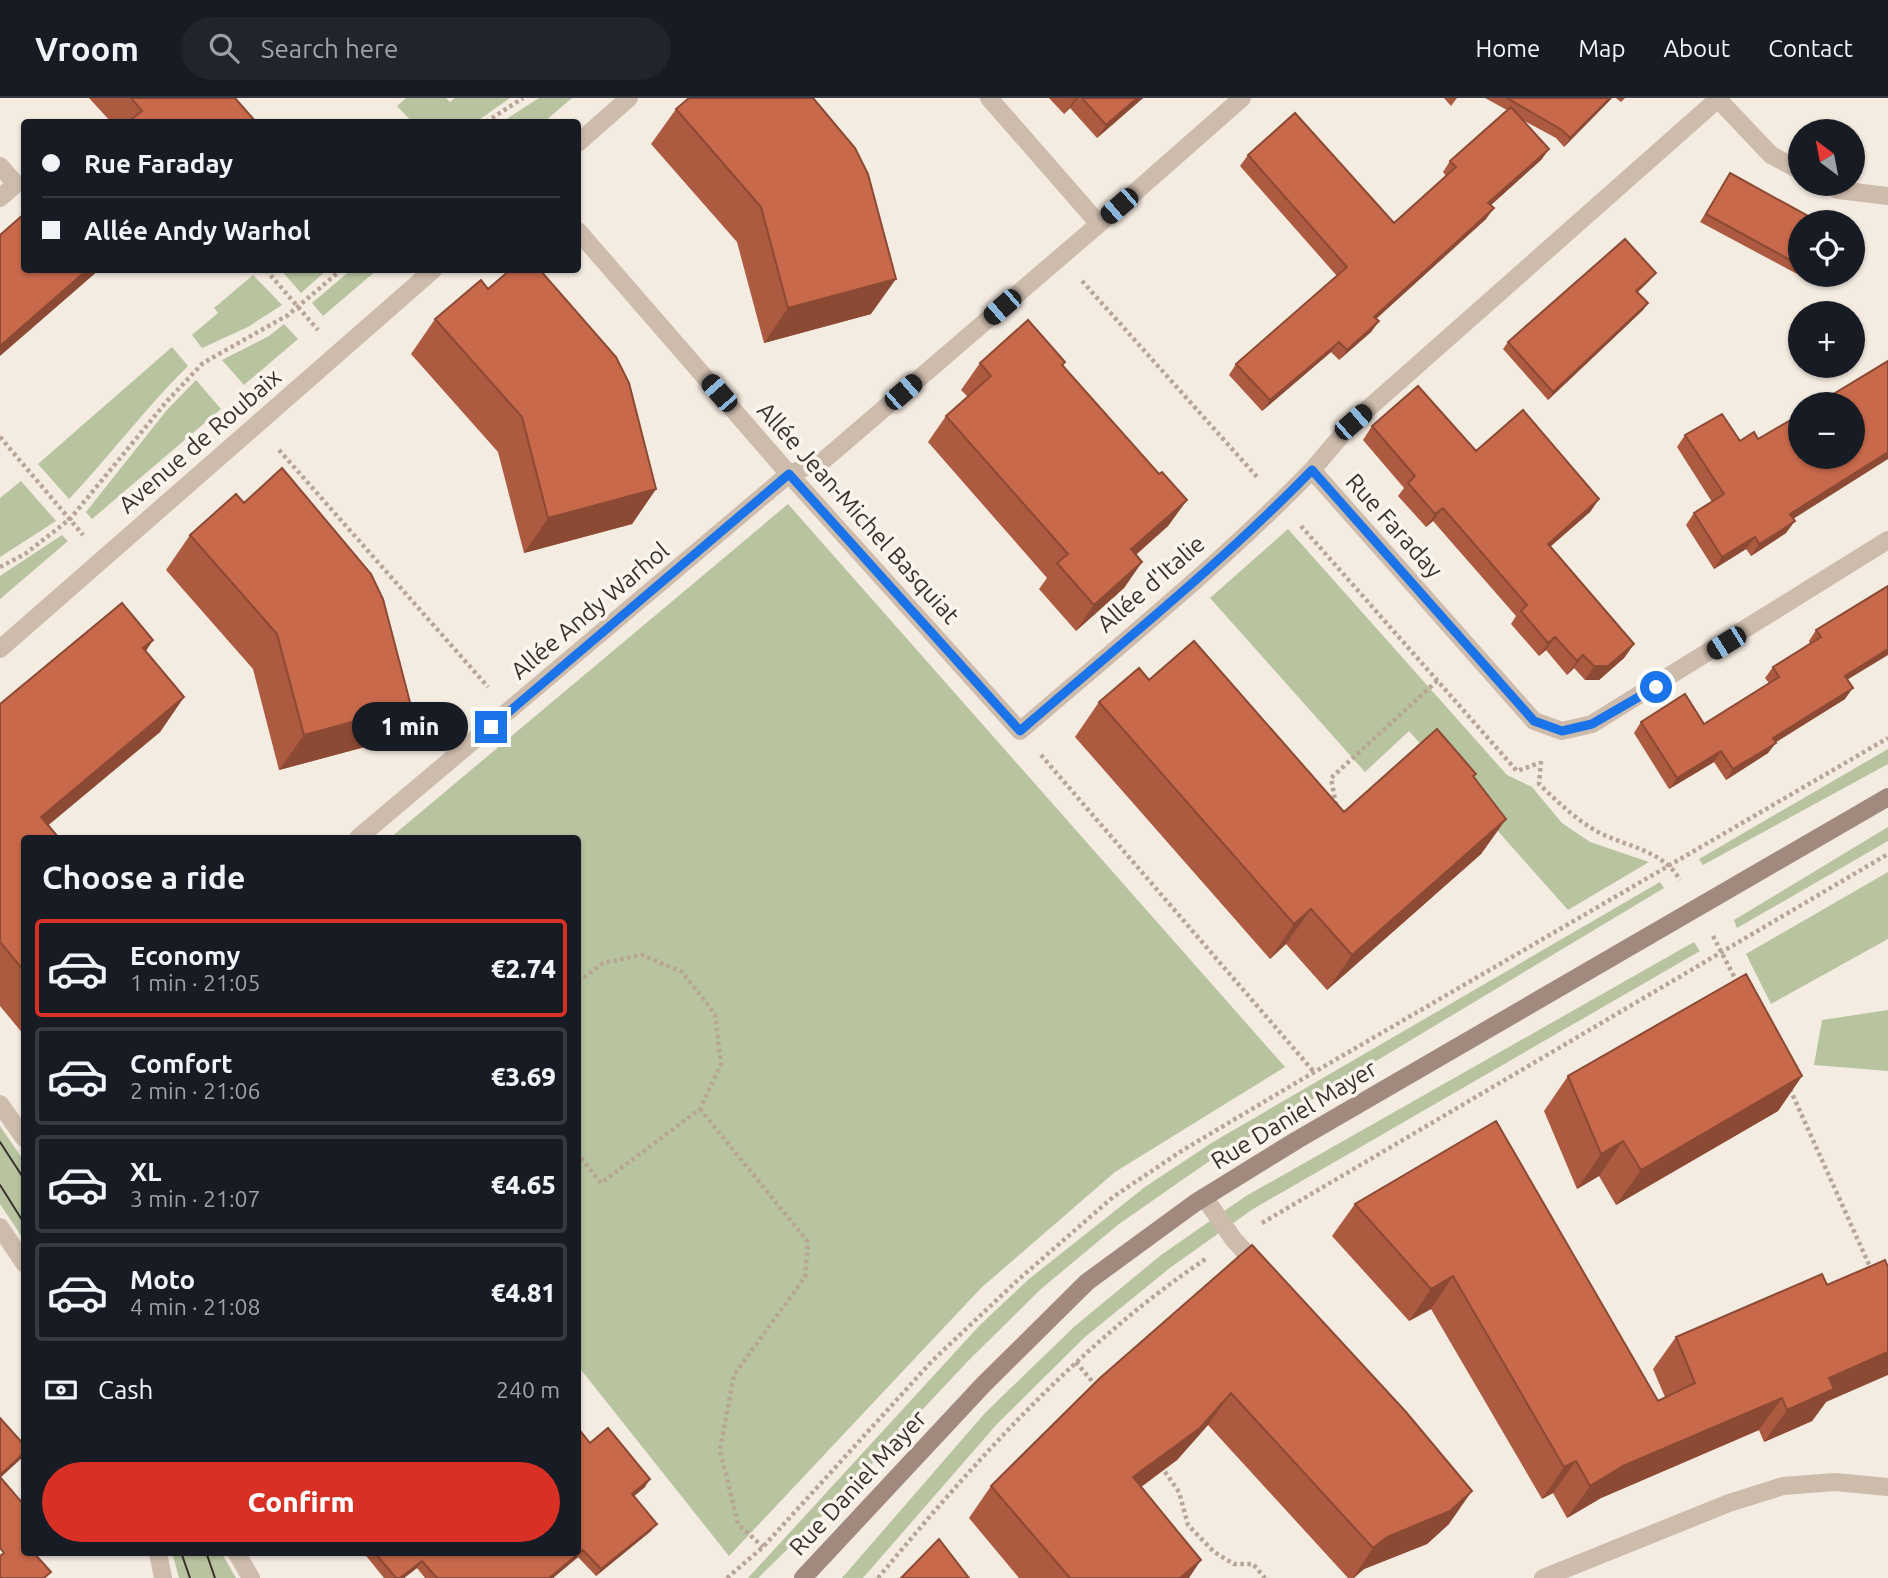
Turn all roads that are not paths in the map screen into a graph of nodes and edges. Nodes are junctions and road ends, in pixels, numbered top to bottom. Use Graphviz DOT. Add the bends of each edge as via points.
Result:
graph roads {
  1 [pos="629,98"];
  2 [pos="989,98"];
  3 [pos="1242,98"];
  4 [pos="1718,99"];
  5 [pos="581,140"];
  6 [pos="1788,164"];
  7 [pos="0,166"];
  8 [pos="1866,194"];
  9 [pos="1888,197"];
  10 [pos="0,198"];
  11 [pos="1099,224"];
  12 [pos="581,234"];
  13 [pos="430,273"];
  14 [pos="1312,470"];
  15 [pos="789,474"];
  16 [pos="1888,540"];
  17 [pos="0,649"];
  18 [pos="1020,731"];
  19 [pos="1888,797"];
  20 [pos="362,835"];
  21 [pos="0,1104"];
  22 [pos="21,1134"];
  23 [pos="1204,1197"];
  24 [pos="0,1227"];
  25 [pos="21,1258"];
  26 [pos="1270,1279"];
  27 [pos="1888,1487"];
  28 [pos="159,1556"];
  29 [pos="238,1556"];
  30 [pos="163,1578"];
  31 [pos="251,1578"];
  32 [pos="803,1578"];
  33 [pos="1543,1578"];
  1 -- 5 [label="street"];
  2 -- 11 [label="street"];
  3 -- 11 [label="street, Allée Andy Warhol"];
  4 -- 6 [label="street" via="1771,155"];
  4 -- 14 [label="street, Rue Faraday" via="1353,422"];
  7 -- 10 [label="street" via="16,184"];
  8 -- 9 [label="street"];
  11 -- 15 [label="street, Allée Andy Warhol" via="824,460"];
  12 -- 15 [label="street, Allée Jean-Michel Basquiat"];
  13 -- 17 [label="street, Avenue de Roubaix"];
  14 -- 16 [label="street, Rue Faraday" via="1534,721 1562,731 1592,724 1656,687"];
  14 -- 18 [label="street, Allée d'Italie"];
  15 -- 18 [label="street, Allée Jean-Michel Basquiat"];
  15 -- 20 [label="street, Allée Andy Warhol"];
  19 -- 23 [label="main road, Rue Daniel Mayer"];
  21 -- 22 [label="street"];
  23 -- 26 [label="street" via="1234,1240"];
  23 -- 32 [label="main road, Rue Daniel Mayer" via="1087,1282 983,1385"];
  24 -- 25 [label="street"];
  27 -- 33 [label="street" via="1835,1482 1783,1486"];
  28 -- 30 [label="street"];
  29 -- 31 [label="street"];
}
